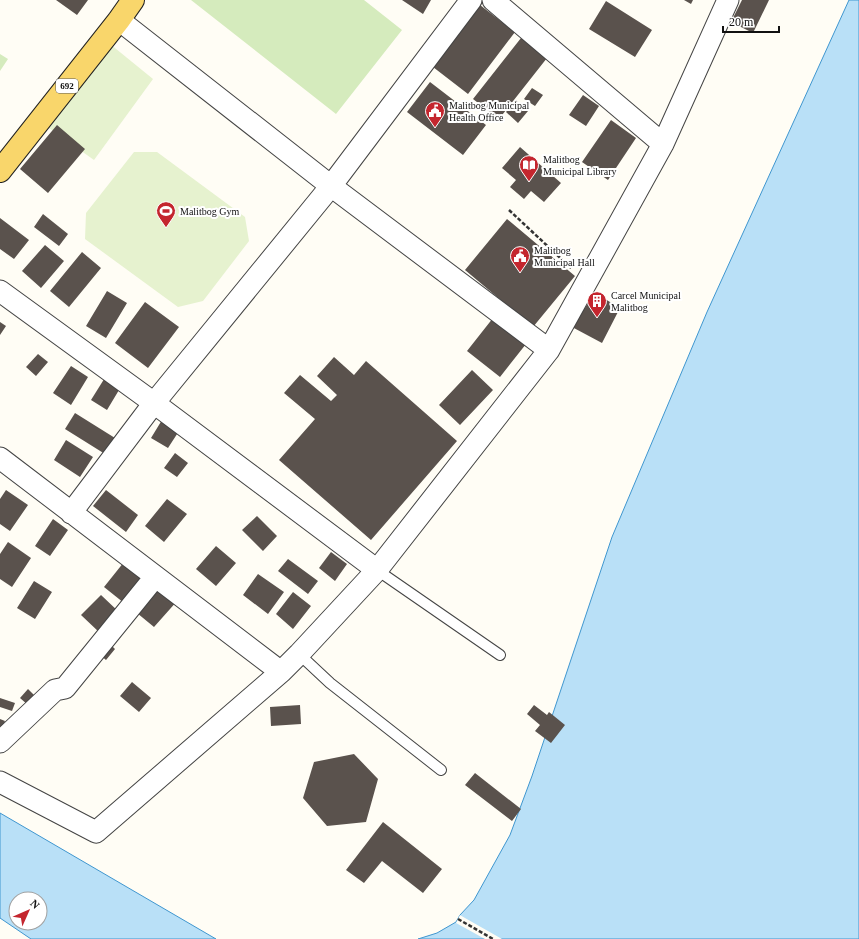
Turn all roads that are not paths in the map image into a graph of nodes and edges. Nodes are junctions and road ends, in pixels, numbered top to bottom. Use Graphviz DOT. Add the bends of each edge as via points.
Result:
graph roads {
  1 [pos="133,0"];
  2 [pos="471,0"];
  3 [pos="493,0"];
  4 [pos="728,0"];
  5 [pos="119,20"];
  6 [pos="663,144"];
  7 [pos="0,171"];
  8 [pos="330,186"];
  9 [pos="0,291"];
  10 [pos="549,350"];
  11 [pos="154,403"];
  12 [pos="0,458"];
  13 [pos="71,513"];
  14 [pos="376,570"];
  15 [pos="155,577"];
  16 [pos="299,654"];
  17 [pos="500,655"];
  18 [pos="280,672"];
  19 [pos="0,742"];
  20 [pos="441,770"];
  21 [pos="0,782"];
  1 -- 5 [label="main road, 692"];
  2 -- 8 [label="street"];
  3 -- 6 [label="street"];
  4 -- 6 [label="street"];
  5 -- 7 [label="main road, 692"];
  5 -- 8 [label="street"];
  6 -- 10 [label="street"];
  8 -- 10 [label="street"];
  8 -- 11 [label="street"];
  9 -- 11 [label="street"];
  10 -- 14 [label="street"];
  11 -- 13 [label="street"];
  11 -- 14 [label="street"];
  12 -- 13 [label="street"];
  13 -- 15 [label="street"];
  14 -- 16 [label="street"];
  14 -- 17 [label="lane"];
  15 -- 18 [label="street"];
  15 -- 19 [label="street" via="65,688 55,690"];
  16 -- 18 [label="street"];
  16 -- 20 [label="lane" via="330,683"];
  18 -- 21 [label="street" via="96,832"];
}
